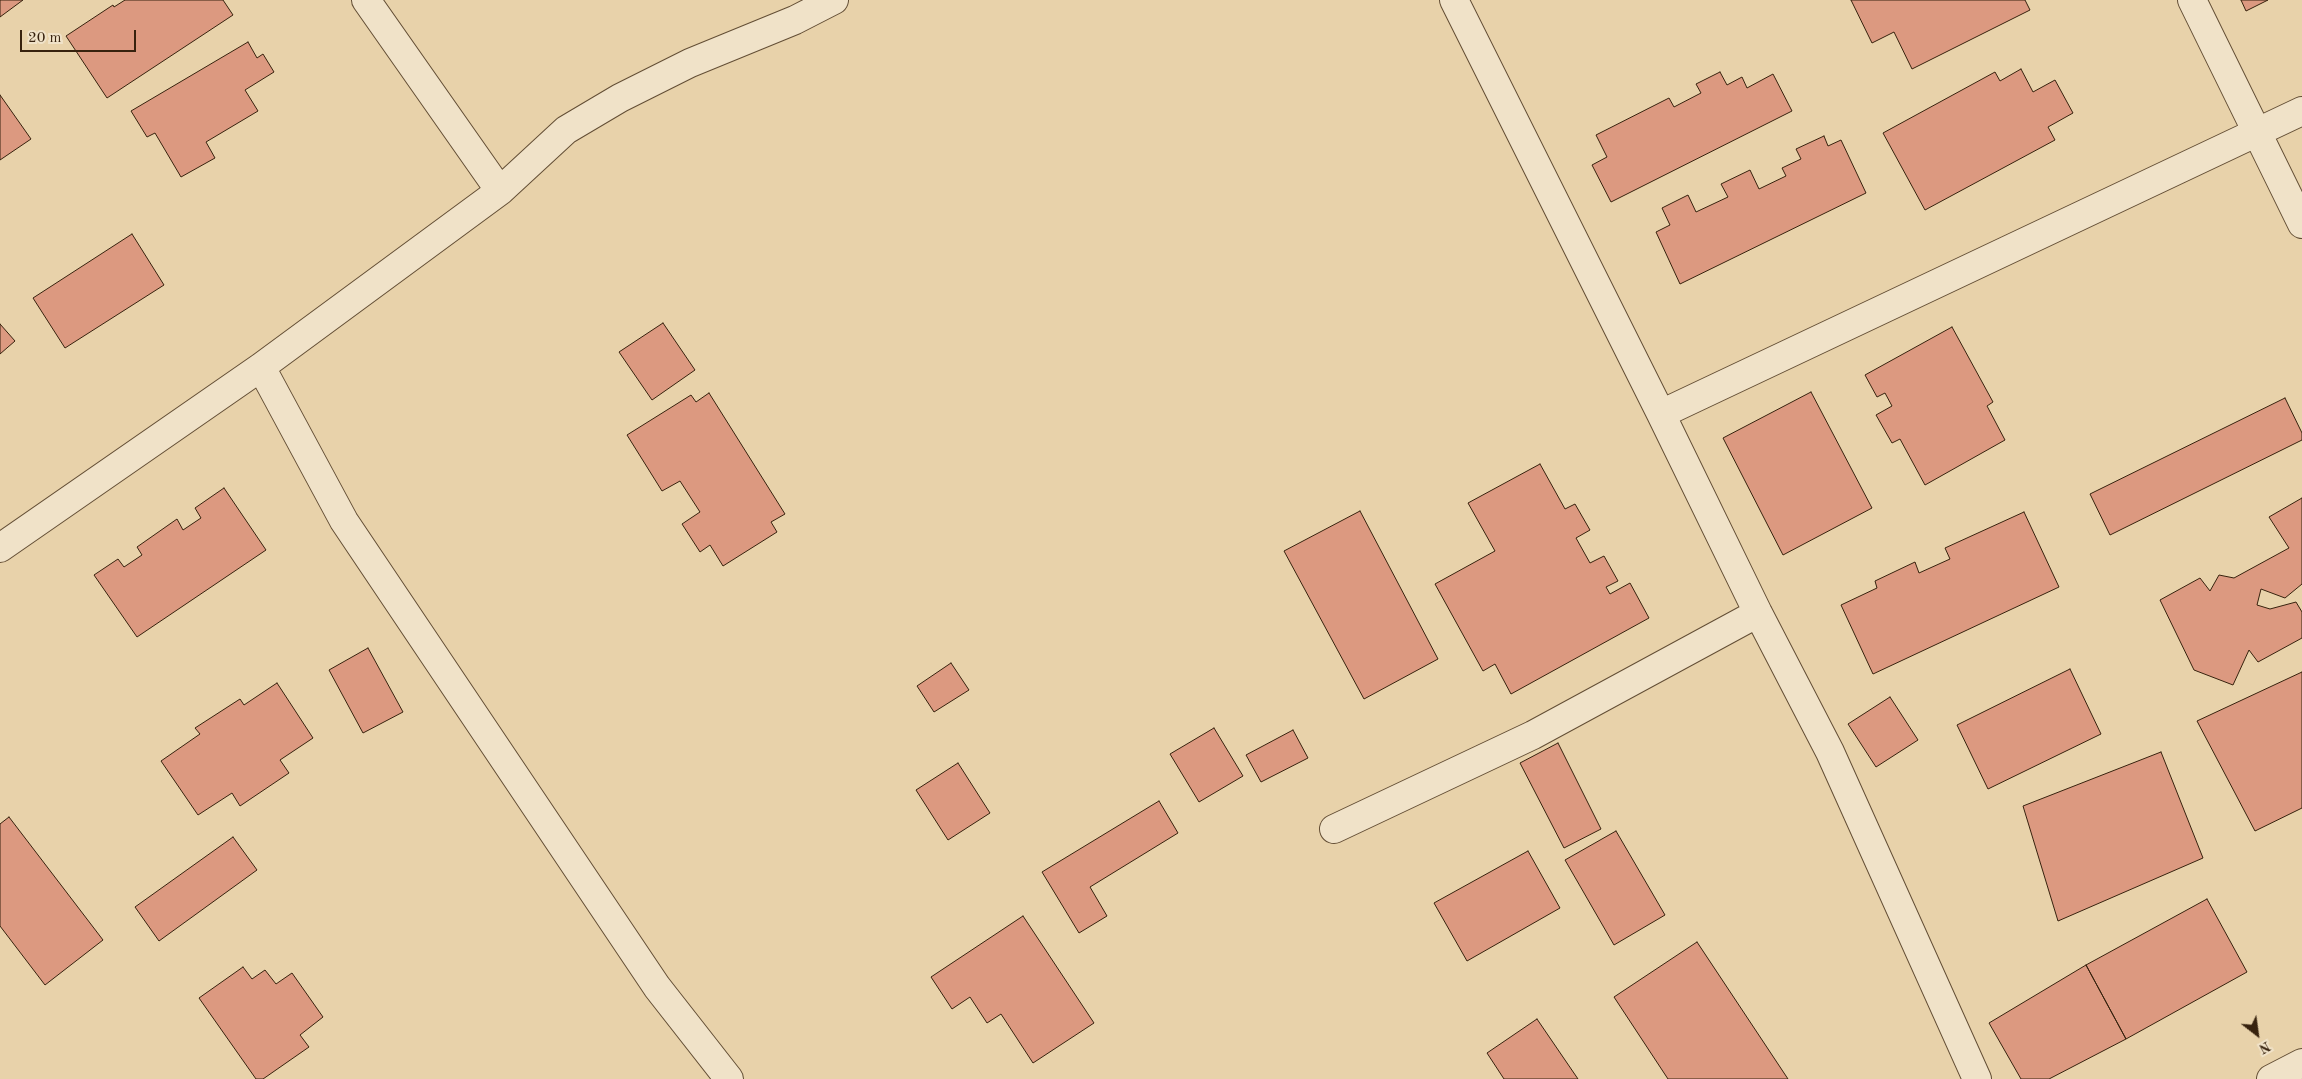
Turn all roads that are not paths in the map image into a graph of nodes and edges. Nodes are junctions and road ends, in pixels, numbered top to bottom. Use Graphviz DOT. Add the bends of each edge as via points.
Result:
graph roads {
  1 [pos="366,0"];
  2 [pos="834,0"];
  3 [pos="1454,0"];
  4 [pos="2192,0"];
  5 [pos="2302,111"];
  6 [pos="2258,134"];
  7 [pos="500,191"];
  8 [pos="2302,224"];
  9 [pos="261,367"];
  10 [pos="1661,414"];
  11 [pos="0,548"];
  12 [pos="1758,613"];
  13 [pos="1334,829"];
  14 [pos="2302,1063"];
  15 [pos="729,1079"];
  16 [pos="1977,1079"];
  17 [pos="2271,1079"];
  1 -- 7 [label="street"];
  2 -- 7 [label="street" via="795,20 690,63 620,98 566,130"];
  3 -- 10 [label="street"];
  4 -- 6 [label="street"];
  5 -- 6 [label="street"];
  6 -- 8 [label="street"];
  6 -- 10 [label="street"];
  7 -- 9 [label="street"];
  9 -- 11 [label="street"];
  9 -- 15 [label="street" via="344,521 657,987"];
  10 -- 12 [label="street"];
  12 -- 13 [label="street" via="1533,735"];
  12 -- 16 [label="street" via="1830,752"];
  14 -- 17 [label="street"];
}
